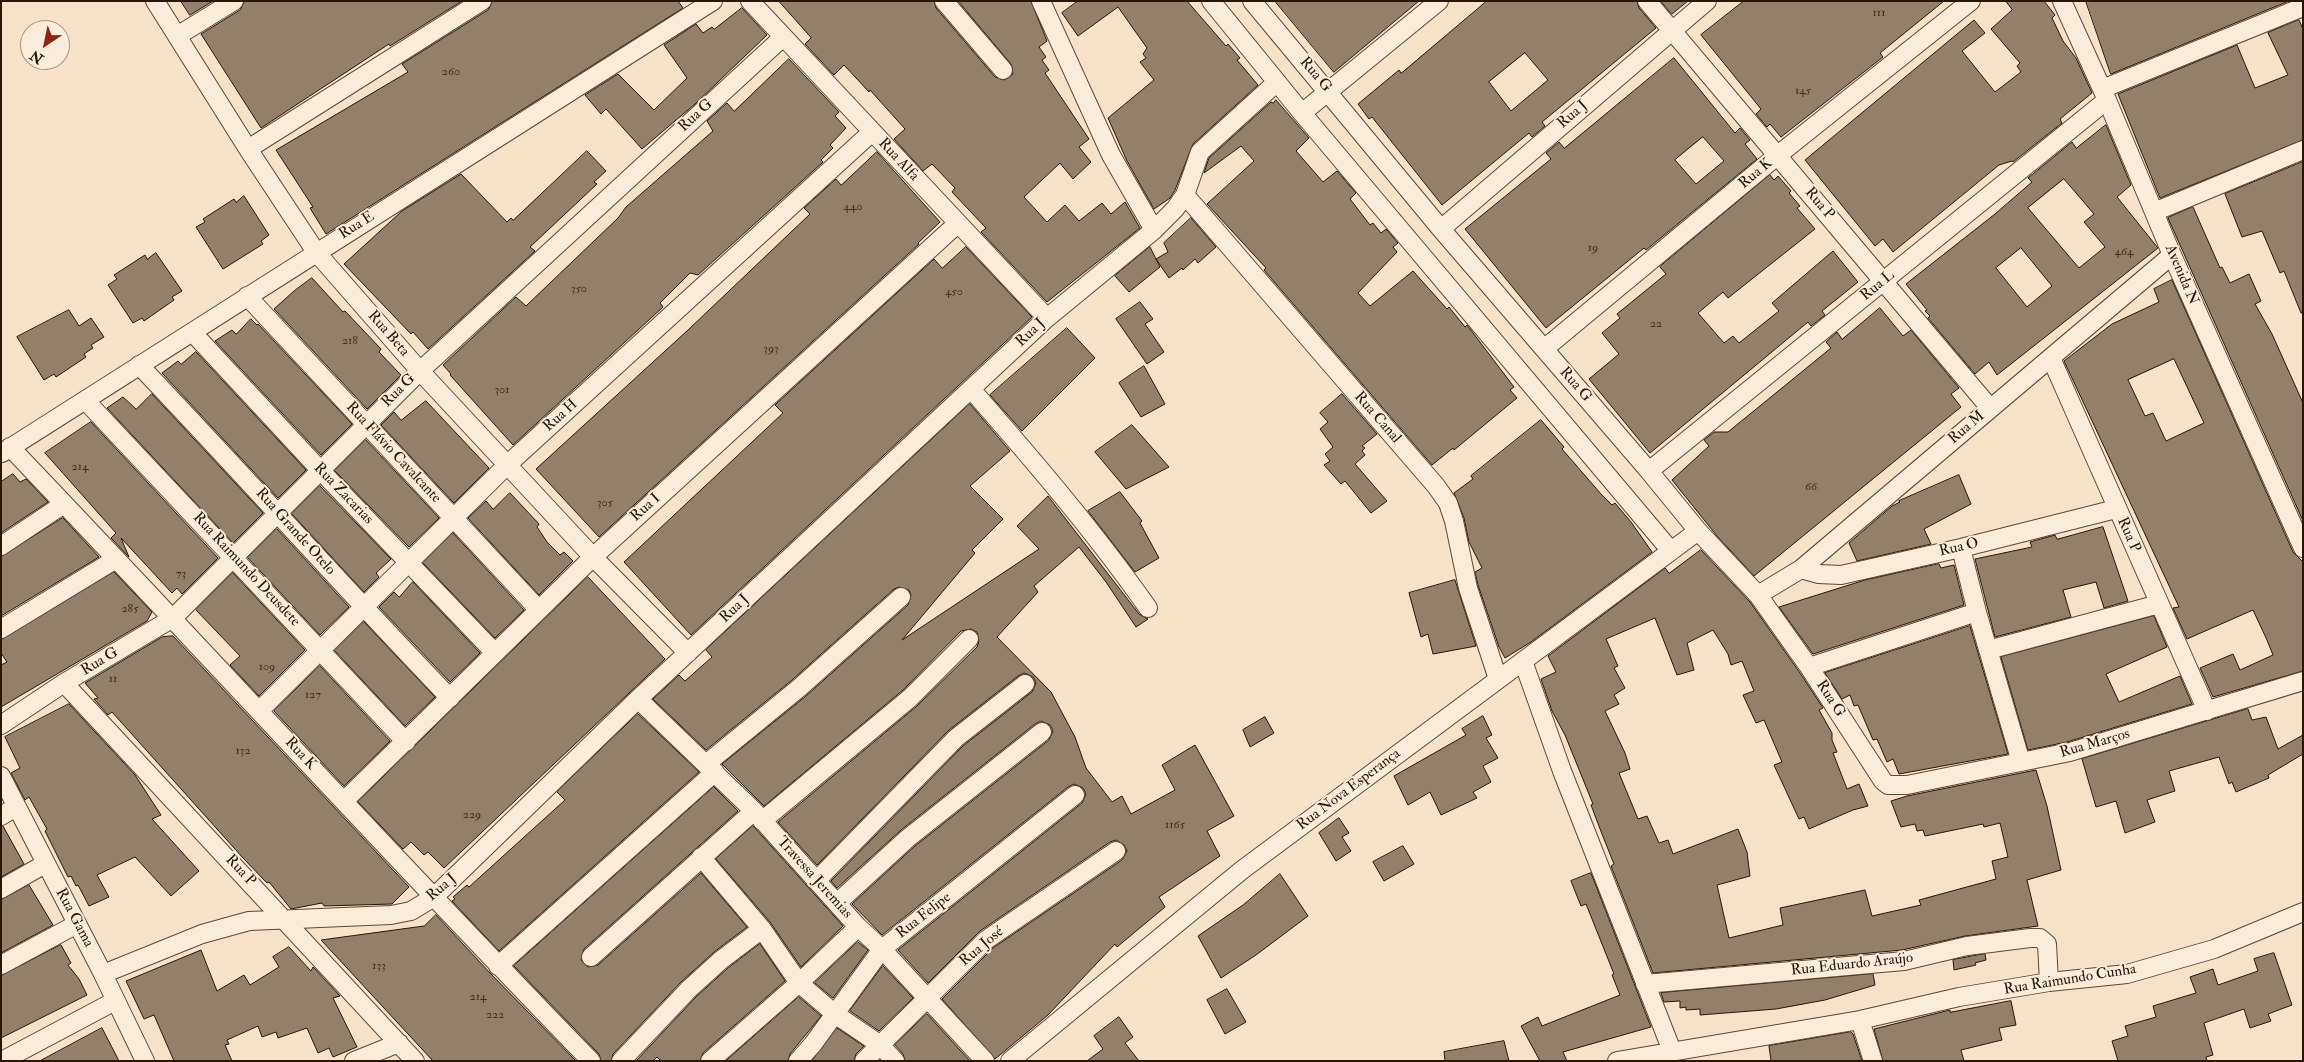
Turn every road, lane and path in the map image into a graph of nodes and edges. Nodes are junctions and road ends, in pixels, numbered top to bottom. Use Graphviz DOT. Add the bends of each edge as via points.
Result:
graph roads {
  1 [pos="154,1"];
  2 [pos="234,1"];
  3 [pos="482,1"];
  4 [pos="713,1"];
  5 [pos="750,1"];
  6 [pos="944,1"];
  7 [pos="1041,1"];
  8 [pos="1211,1"];
  9 [pos="1252,1"];
  10 [pos="1439,1"];
  11 [pos="1647,1"];
  12 [pos="1707,1"];
  13 [pos="1971,1"];
  14 [pos="2062,1"];
  15 [pos="2303,7"];
  16 [pos="1671,31"];
  17 [pos="177,36"];
  18 [pos="783,37"];
  19 [pos="1002,70"];
  20 [pos="1277,82"];
  21 [pos="1328,91"];
  22 [pos="2104,94"];
  23 [pos="1302,113"];
  24 [pos="872,132"];
  25 [pos="248,150"];
  26 [pos="2303,150"];
  27 [pos="1778,155"];
  28 [pos="1185,194"];
  29 [pos="2154,212"];
  30 [pos="957,224"];
  31 [pos="1441,228"];
  32 [pos="1154,230"];
  33 [pos="316,252"];
  34 [pos="2172,255"];
  35 [pos="1883,281"];
  36 [pos="247,296"];
  37 [pos="1047,318"];
  38 [pos="193,333"];
  39 [pos="1544,349"];
  40 [pos="2051,358"];
  41 [pos="139,365"];
  42 [pos="420,371"];
  43 [pos="971,389"];
  44 [pos="85,400"];
  45 [pos="1990,408"];
  46 [pos="367,424"];
  47 [pos="6,450"];
  48 [pos="508,465"];
  49 [pos="321,471"];
  50 [pos="1649,471"];
  51 [pos="64,504"];
  52 [pos="2116,508"];
  53 [pos="278,512"];
  54 [pos="454,518"];
  55 [pos="2298,528"];
  56 [pos="1698,531"];
  57 [pos="1,546"];
  58 [pos="1961,548"];
  59 [pos="2303,548"];
  60 [pos="1671,551"];
  61 [pos="234,557"];
  62 [pos="593,557"];
  63 [pos="116,559"];
  64 [pos="409,562"];
  65 [pos="1801,569"];
  66 [pos="1758,595"];
  67 [pos="901,597"];
  68 [pos="2158,604"];
  69 [pos="363,608"];
  70 [pos="1148,608"];
  71 [pos="539,610"];
  72 [pos="1977,612"];
  73 [pos="173,618"];
  74 [pos="1,629"];
  75 [pos="969,639"];
  76 [pos="321,650"];
  77 [pos="1988,650"];
  78 [pos="688,652"];
  79 [pos="495,653"];
  80 [pos="1523,661"];
  81 [pos="1809,667"];
  82 [pos="1498,679"];
  83 [pos="2303,681"];
  84 [pos="64,683"];
  85 [pos="1025,684"];
  86 [pos="450,698"];
  87 [pos="638,699"];
  88 [pos="260,710"];
  89 [pos="2207,711"];
  90 [pos="1,725"];
  91 [pos="1042,732"];
  92 [pos="406,742"];
  93 [pos="2021,762"];
  94 [pos="711,768"];
  95 [pos="1,776"];
  96 [pos="1883,781"];
  97 [pos="1075,795"];
  98 [pos="344,801"];
  99 [pos="9,811"];
  100 [pos="758,816"];
  101 [pos="1116,851"];
  102 [pos="701,857"];
  103 [pos="45,864"];
  104 [pos="817,880"];
  105 [pos="1,889"];
  106 [pos="434,897"];
  107 [pos="837,903"];
  108 [pos="2303,912"];
  109 [pos="286,920"];
  110 [pos="77,924"];
  111 [pos="858,927"];
  112 [pos="762,929"];
  113 [pos="882,948"];
  114 [pos="591,957"];
  115 [pos="1,965"];
  116 [pos="498,966"];
  117 [pos="103,974"];
  118 [pos="2049,982"];
  119 [pos="799,983"];
  120 [pos="1645,984"];
  121 [pos="927,997"];
  122 [pos="115,1001"];
  123 [pos="835,1014"];
  124 [pos="1860,1020"];
  125 [pos="399,1043"];
  126 [pos="879,1044"];
  127 [pos="1672,1050"];
  128 [pos="2,1061"];
  129 [pos="145,1061"];
  130 [pos="354,1061"];
  131 [pos="415,1061"];
  132 [pos="591,1061"];
  133 [pos="621,1061"];
  134 [pos="710,1061"];
  135 [pos="798,1061"];
  136 [pos="864,1061"];
  137 [pos="895,1061"];
  138 [pos="985,1061"];
  139 [pos="1010,1061"];
  140 [pos="1617,1061"];
  141 [pos="1873,1061"];
  1 -- 17 [label="street, Rua Beta"];
  2 -- 17 [label="street"];
  3 -- 25 [label="street"];
  4 -- 33 [label="street, Rua E"];
  5 -- 18 [label="street, Rua Alfa"];
  6 -- 19 [label="street"];
  7 -- 32 [label="street" via="1111,155"];
  8 -- 20 [label="street"];
  9 -- 21 [label="street, Rua G"];
  10 -- 21 [label="street"];
  11 -- 16 [label="street, Rua P"];
  12 -- 16 [label="street, Rua J"];
  13 -- 27 [label="street, Rua K"];
  14 -- 22 [label="street, Avenida N"];
  15 -- 22 [label="street, Rua L"];
  16 -- 27 [label="street, Rua P"];
  16 -- 31 [label="street, Rua J"];
  17 -- 25 [label="street, Rua Beta"];
  18 -- 24 [label="street, Rua Alfa"];
  18 -- 42 [label="street, Rua G"];
  20 -- 23 [label="street"];
  20 -- 28 [label="street, Rua J" via="1200,152"];
  21 -- 23 [label="street"];
  21 -- 31 [label="street, Rua G"];
  22 -- 29 [label="street, Avenida N"];
  22 -- 35 [label="street, Rua L"];
  23 -- 60 [label="street"];
  24 -- 30 [label="street, Rua Alfa"];
  24 -- 48 [label="street, Rua H"];
  25 -- 33 [label="street, Rua Beta"];
  26 -- 29 [label="street"];
  27 -- 35 [label="street, Rua P"];
  27 -- 39 [label="street, Rua K"];
  28 -- 32 [label="street, Rua J"];
  28 -- 82 [label="street, Rua Canal" via="1448,503 1468,588"];
  29 -- 34 [label="street, Avenida N"];
  30 -- 37 [label="street, Rua Alfa"];
  30 -- 62 [label="street, Rua I"];
  31 -- 39 [label="street, Rua G"];
  32 -- 37 [label="street, Rua J"];
  33 -- 36 [label="street, Rua E"];
  33 -- 42 [label="street, Rua Beta"];
  34 -- 40 [label="street, Rua M"];
  34 -- 55 [label="street, Avenida N"];
  35 -- 45 [label="street, Rua P"];
  35 -- 50 [label="street, Rua L"];
  36 -- 38 [label="street, Rua E"];
  36 -- 46 [label="street, Rua Flávio Cavalcante"];
  37 -- 43 [label="street, Rua J"];
  38 -- 41 [label="street, Rua E"];
  38 -- 49 [label="street, Rua Zacarias"];
  39 -- 50 [label="street, Rua G"];
  40 -- 45 [label="street, Rua M"];
  40 -- 52 [label="street, Rua P"];
  41 -- 44 [label="street, Rua E"];
  41 -- 53 [label="street, Rua Grande Otelo"];
  42 -- 46 [label="street, Rua G"];
  42 -- 48 [label="street, Rua Beta"];
  43 -- 70 [label="street" via="1091,530"];
  43 -- 78 [label="street, Rua J"];
  44 -- 47 [label="street, Rua E"];
  44 -- 61 [label="street, Rua Raimundo Deusdete"];
  45 -- 65 [label="street, Rua M"];
  46 -- 49 [label="street, Rua G"];
  46 -- 54 [label="street, Rua Flávio Cavalcante"];
  47 -- 51 [label="street, Rua K"];
  48 -- 54 [label="street, Rua H"];
  48 -- 62 [label="street, Rua Beta"];
  49 -- 53 [label="street, Rua G"];
  49 -- 64 [label="street, Rua Zacarias"];
  50 -- 56 [label="street, Rua G"];
  51 -- 57 [label="street"];
  51 -- 63 [label="street, Rua K"];
  52 -- 58 [label="street, Rua O"];
  52 -- 68 [label="street, Rua P"];
  53 -- 61 [label="street, Rua G"];
  53 -- 69 [label="street, Rua Grande Otelo"];
  54 -- 64 [label="street, Rua H"];
  54 -- 71 [label="street, Rua Flávio Cavalcante"];
  55 -- 59 [label="street, Avenida N"];
  56 -- 60 [label="street, Rua Nova Esperança"];
  56 -- 66 [label="street, Rua G"];
  58 -- 65 [label="street, Rua O" via="1841,575"];
  58 -- 72 [label="street"];
  60 -- 80 [label="street, Rua Nova Esperança"];
  61 -- 73 [label="street, Rua G"];
  61 -- 76 [label="street, Rua Raimundo Deusdete"];
  62 -- 71 [label="street, Rua I"];
  62 -- 78 [label="street, Rua Beta"];
  63 -- 73 [label="street, Rua K"];
  63 -- 74 [label="street"];
  64 -- 69 [label="street, Rua H"];
  64 -- 79 [label="street, Rua Zacarias"];
  65 -- 66 [label="street, Rua M"];
  66 -- 81 [label="street, Rua G"];
  67 -- 94 [label="street"];
  68 -- 77 [label="street"];
  68 -- 89 [label="street, Rua P"];
  69 -- 76 [label="street, Rua H"];
  69 -- 86 [label="street, Rua Grande Otelo"];
  71 -- 79 [label="street, Rua I"];
  72 -- 77 [label="street"];
  72 -- 81 [label="street"];
  73 -- 84 [label="street, Rua G"];
  73 -- 88 [label="street, Rua K"];
  75 -- 100 [label="street" via="910,698"];
  76 -- 88 [label="street, Rua H"];
  76 -- 92 [label="street, Rua Raimundo Deusdete"];
  77 -- 93 [label="street"];
  78 -- 87 [label="street, Rua J"];
  79 -- 86 [label="street, Rua I"];
  80 -- 82 [label="street, Rua Nova Esperança"];
  80 -- 120 [label="street"];
  81 -- 96 [label="street, Rua G"];
  82 -- 139 [label="street, Rua Nova Esperança" via="1242,870"];
  83 -- 89 [label="street, Rua Marços"];
  84 -- 90 [label="street, Rua G"];
  84 -- 109 [label="street, Rua P"];
  85 -- 104 [label="street" via="956,738"];
  86 -- 92 [label="street, Rua I"];
  87 -- 94 [label="street, Travessa Jeremias"];
  87 -- 106 [label="street, Rua J"];
  88 -- 98 [label="street, Rua K"];
  89 -- 93 [label="street, Rua Marços" via="2070,752"];
  91 -- 107 [label="street" via="908,838"];
  92 -- 98 [label="street, Rua I"];
  93 -- 96 [label="street, Rua Marços" via="1907,785 1888,785"];
  94 -- 100 [label="street, Travessa Jeremias"];
  94 -- 116 [label="street"];
  95 -- 99 [label="street, Rua Gama"];
  97 -- 113 [label="street, Rua Felipe"];
  98 -- 106 [label="street, Rua K"];
  99 -- 103 [label="street, Rua Gama"];
  100 -- 102 [label="street"];
  100 -- 104 [label="street, Travessa Jeremias"];
  101 -- 121 [label="street, Rua José" via="986,940"];
  102 -- 112 [label="street"];
  102 -- 114 [label="street"];
  103 -- 105 [label="street"];
  103 -- 110 [label="street, Rua Gama"];
  104 -- 107 [label="street, Travessa Jeremias"];
  106 -- 109 [label="street, Rua J" via="411,911 391,916"];
  106 -- 116 [label="street, Rua K"];
  107 -- 111 [label="street, Travessa Jeremias"];
  108 -- 118 [label="street, Rua Raimundo Cunha" via="2214,949 2127,974"];
  109 -- 117 [label="street, Rua J" via="249,921 202,934"];
  109 -- 125 [label="street, Rua P"];
  110 -- 115 [label="street"];
  110 -- 117 [label="street, Rua Gama"];
  111 -- 113 [label="street, Travessa Jeremias"];
  111 -- 119 [label="street"];
  112 -- 119 [label="street"];
  112 -- 133 [label="street" via="689,989"];
  113 -- 121 [label="street, Travessa Jeremias"];
  113 -- 123 [label="street, Rua Felipe"];
  116 -- 132 [label="street, Rua K"];
  117 -- 122 [label="street, Rua Gama"];
  118 -- 120 [label="street, Rua Eduardo Araújo" via="2047,944 2040,938 2030,938 1967,946 1904,961"];
  118 -- 124 [label="street, Rua Raimundo Cunha" via="1959,997"];
  119 -- 123 [label="street"];
  119 -- 134 [label="street"];
  120 -- 127 [label="street"];
  121 -- 126 [label="street, Rua José"];
  121 -- 138 [label="street, Travessa Jeremias"];
  122 -- 128 [label="street"];
  122 -- 129 [label="street, Rua Gama"];
  123 -- 126 [label="street"];
  123 -- 135 [label="street, Rua Felipe"];
  124 -- 127 [label="street, Rua Raimundo Cunha"];
  124 -- 141 [label="street"];
  125 -- 130 [label="street"];
  125 -- 131 [label="street, Rua P"];
  126 -- 136 [label="street, Rua José"];
  126 -- 137 [label="street"];
  127 -- 140 [label="street, Rua Raimundo Cunha"];
}
